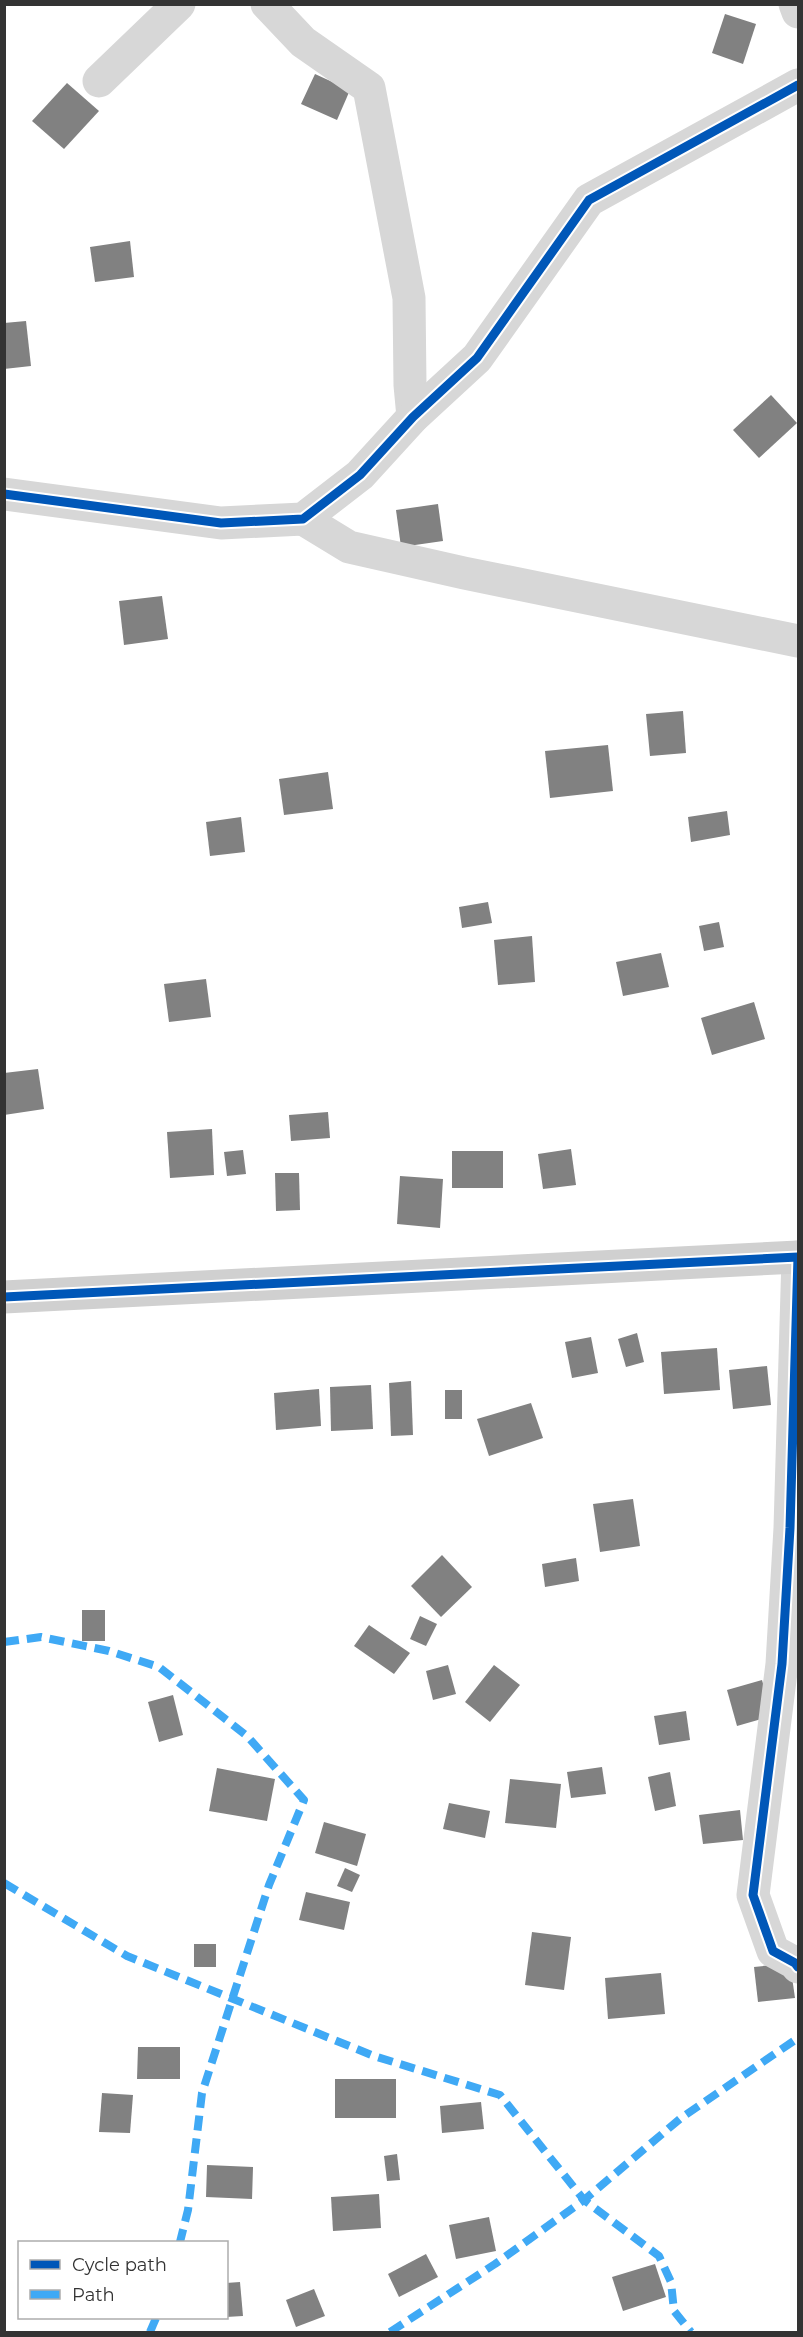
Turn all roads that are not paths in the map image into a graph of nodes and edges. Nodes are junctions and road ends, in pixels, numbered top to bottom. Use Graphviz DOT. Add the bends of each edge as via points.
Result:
graph roads {
  1 [pos="179,4"];
  2 [pos="267,4"];
  3 [pos="795,4"];
  4 [pos="798,12"];
  5 [pos="99,81"];
  6 [pos="798,85"];
  7 [pos="413,417"];
  8 [pos="4,494"];
  9 [pos="303,519"];
  10 [pos="798,641"];
  11 [pos="798,1257"];
  12 [pos="4,1298"];
  13 [pos="798,1967"];
  1 -- 5 [label="street"];
  2 -- 7 [label="street" via="303,42 369,88 409,298"];
  3 -- 4 [label="street"];
  6 -- 7 [label="street" via="589,200 477,358"];
  7 -- 9 [label="street" via="360,475"];
  8 -- 9 [label="street" via="221,523"];
  9 -- 10 [label="street" via="349,547"];
  11 -- 12 [label="street"];
  11 -- 13 [label="street" via="782,1664 753,1895 773,1952"];
}
